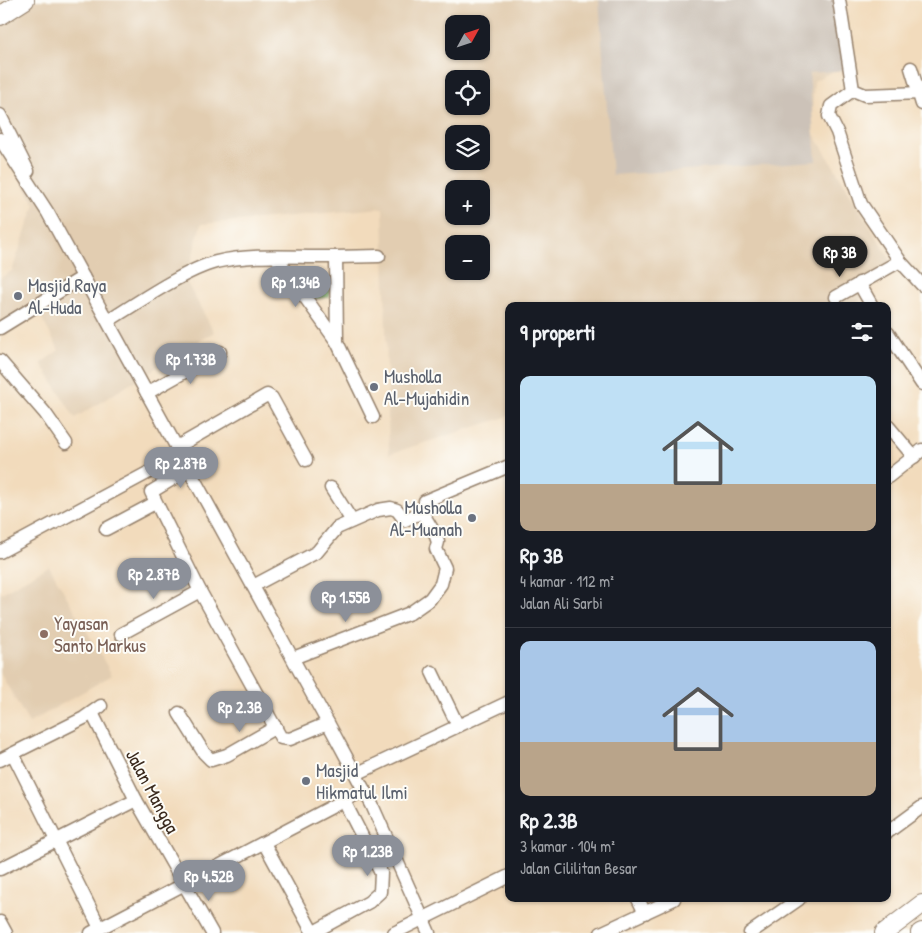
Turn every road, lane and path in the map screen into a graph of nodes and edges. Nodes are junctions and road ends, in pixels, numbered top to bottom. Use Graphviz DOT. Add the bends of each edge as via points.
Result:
graph roads {
  1 [pos="25,0"];
  2 [pos="839,0"];
  3 [pos="0,16"];
  4 [pos="911,68"];
  5 [pos="853,90"];
  6 [pos="921,97"];
  7 [pos="0,115"];
  8 [pos="0,140"];
  9 [pos="37,194"];
  10 [pos="379,256"];
  11 [pos="336,257"];
  12 [pos="277,258"];
  13 [pos="900,261"];
  14 [pos="83,277"];
  15 [pos="859,283"];
  16 [pos="922,285"];
  17 [pos="836,297"];
  18 [pos="870,302"];
  19 [pos="108,322"];
  20 [pos="0,328"];
  21 [pos="891,338"];
  22 [pos="337,342"];
  23 [pos="220,352"];
  24 [pos="0,363"];
  25 [pos="922,384"];
  26 [pos="147,392"];
  27 [pos="373,418"];
  28 [pos="891,429"];
  29 [pos="66,443"];
  30 [pos="179,451"];
  31 [pos="918,453"];
  32 [pos="306,460"];
  33 [pos="505,468"];
  34 [pos="189,469"];
  35 [pos="891,475"];
  36 [pos="331,488"];
  37 [pos="155,503"];
  38 [pos="422,512"];
  39 [pos="352,521"];
  40 [pos="106,529"];
  41 [pos="0,552"];
  42 [pos="253,586"];
  43 [pos="200,590"];
  44 [pos="121,634"];
  45 [pos="293,658"];
  46 [pos="432,672"];
  47 [pos="505,704"];
  48 [pos="179,714"];
  49 [pos="328,723"];
  50 [pos="276,726"];
  51 [pos="458,726"];
  52 [pos="13,754"];
  53 [pos="0,760"];
  54 [pos="356,774"];
  55 [pos="364,790"];
  56 [pos="136,800"];
  57 [pos="344,801"];
  58 [pos="922,807"];
  59 [pos="891,830"];
  60 [pos="55,841"];
  61 [pos="264,843"];
  62 [pos="0,869"];
  63 [pos="505,878"];
  64 [pos="183,886"];
  65 [pos="640,902"];
  66 [pos="668,902"];
  67 [pos="795,902"];
  68 [pos="922,904"];
  69 [pos="645,913"];
  70 [pos="422,917"];
  71 [pos="0,922"];
  72 [pos="103,929"];
  73 [pos="6,933"];
  74 [pos="212,933"];
  75 [pos="312,933"];
  76 [pos="394,933"];
  77 [pos="429,933"];
  78 [pos="600,933"];
  79 [pos="750,933"];
  80 [pos="884,933"];
  1 -- 3 [label="highway"];
  2 -- 5 [label="street"];
  4 -- 6 [label="street"];
  5 -- 6 [label="street" via="865,96"];
  5 -- 13 [label="street" via="831,106 829,116 861,204"];
  7 -- 9 [label="street"];
  8 -- 9 [label="street"];
  9 -- 14 [label="street"];
  10 -- 11 [label="street"];
  11 -- 12 [label="street"];
  11 -- 22 [label="street"];
  12 -- 19 [label="street" via="214,263 162,289"];
  12 -- 22 [label="street"];
  13 -- 15 [label="street"];
  13 -- 16 [label="street"];
  14 -- 19 [label="street"];
  14 -- 20 [label="street"];
  15 -- 17 [label="street"];
  15 -- 18 [label="street"];
  19 -- 26 [label="street"];
  21 -- 25 [label="street"];
  22 -- 27 [label="street"];
  23 -- 26 [label="street"];
  24 -- 29 [label="street" via="45,413"];
  26 -- 30 [label="street"];
  28 -- 31 [label="street"];
  30 -- 32 [label="street" via="267,395 272,398"];
  30 -- 34 [label="street"];
  30 -- 41 [label="street"];
  31 -- 35 [label="street"];
  33 -- 38 [label="street" via="425,501"];
  34 -- 37 [label="street" via="151,492"];
  34 -- 42 [label="street"];
  36 -- 39 [label="street"];
  37 -- 40 [label="street"];
  37 -- 43 [label="street"];
  38 -- 39 [label="street" via="404,520 397,510 391,508"];
  38 -- 45 [label="street" via="435,534 436,549 445,568 441,584 430,598 410,613"];
  39 -- 42 [label="street" via="336,528 316,552"];
  42 -- 45 [label="street"];
  43 -- 44 [label="street"];
  43 -- 50 [label="street"];
  45 -- 49 [label="street"];
  46 -- 51 [label="street"];
  47 -- 51 [label="street"];
  48 -- 50 [label="street" via="211,760 236,751"];
  49 -- 50 [label="street" via="285,739 281,738"];
  49 -- 54 [label="street"];
  51 -- 54 [label="street"];
  52 -- 53 [label="street, Jalan Mangga"];
  52 -- 56 [label="street, Jalan Mangga" via="97,710"];
  52 -- 60 [label="street"];
  54 -- 55 [label="street"];
  55 -- 57 [label="street"];
  55 -- 70 [label="street"];
  56 -- 60 [label="street"];
  56 -- 64 [label="street, Jalan Mangga"];
  57 -- 61 [label="street"];
  57 -- 75 [label="street" via="381,873 380,892 369,902"];
  58 -- 59 [label="street"];
  60 -- 62 [label="street"];
  60 -- 72 [label="street"];
  61 -- 64 [label="street"];
  61 -- 75 [label="street"];
  63 -- 70 [label="street"];
  64 -- 72 [label="street"];
  64 -- 74 [label="street, Jalan Mangga"];
  65 -- 69 [label="street"];
  66 -- 69 [label="street"];
  67 -- 79 [label="street"];
  68 -- 80 [label="highway"];
  69 -- 78 [label="street"];
  70 -- 76 [label="street"];
  70 -- 77 [label="street"];
  71 -- 73 [label="street"];
}
